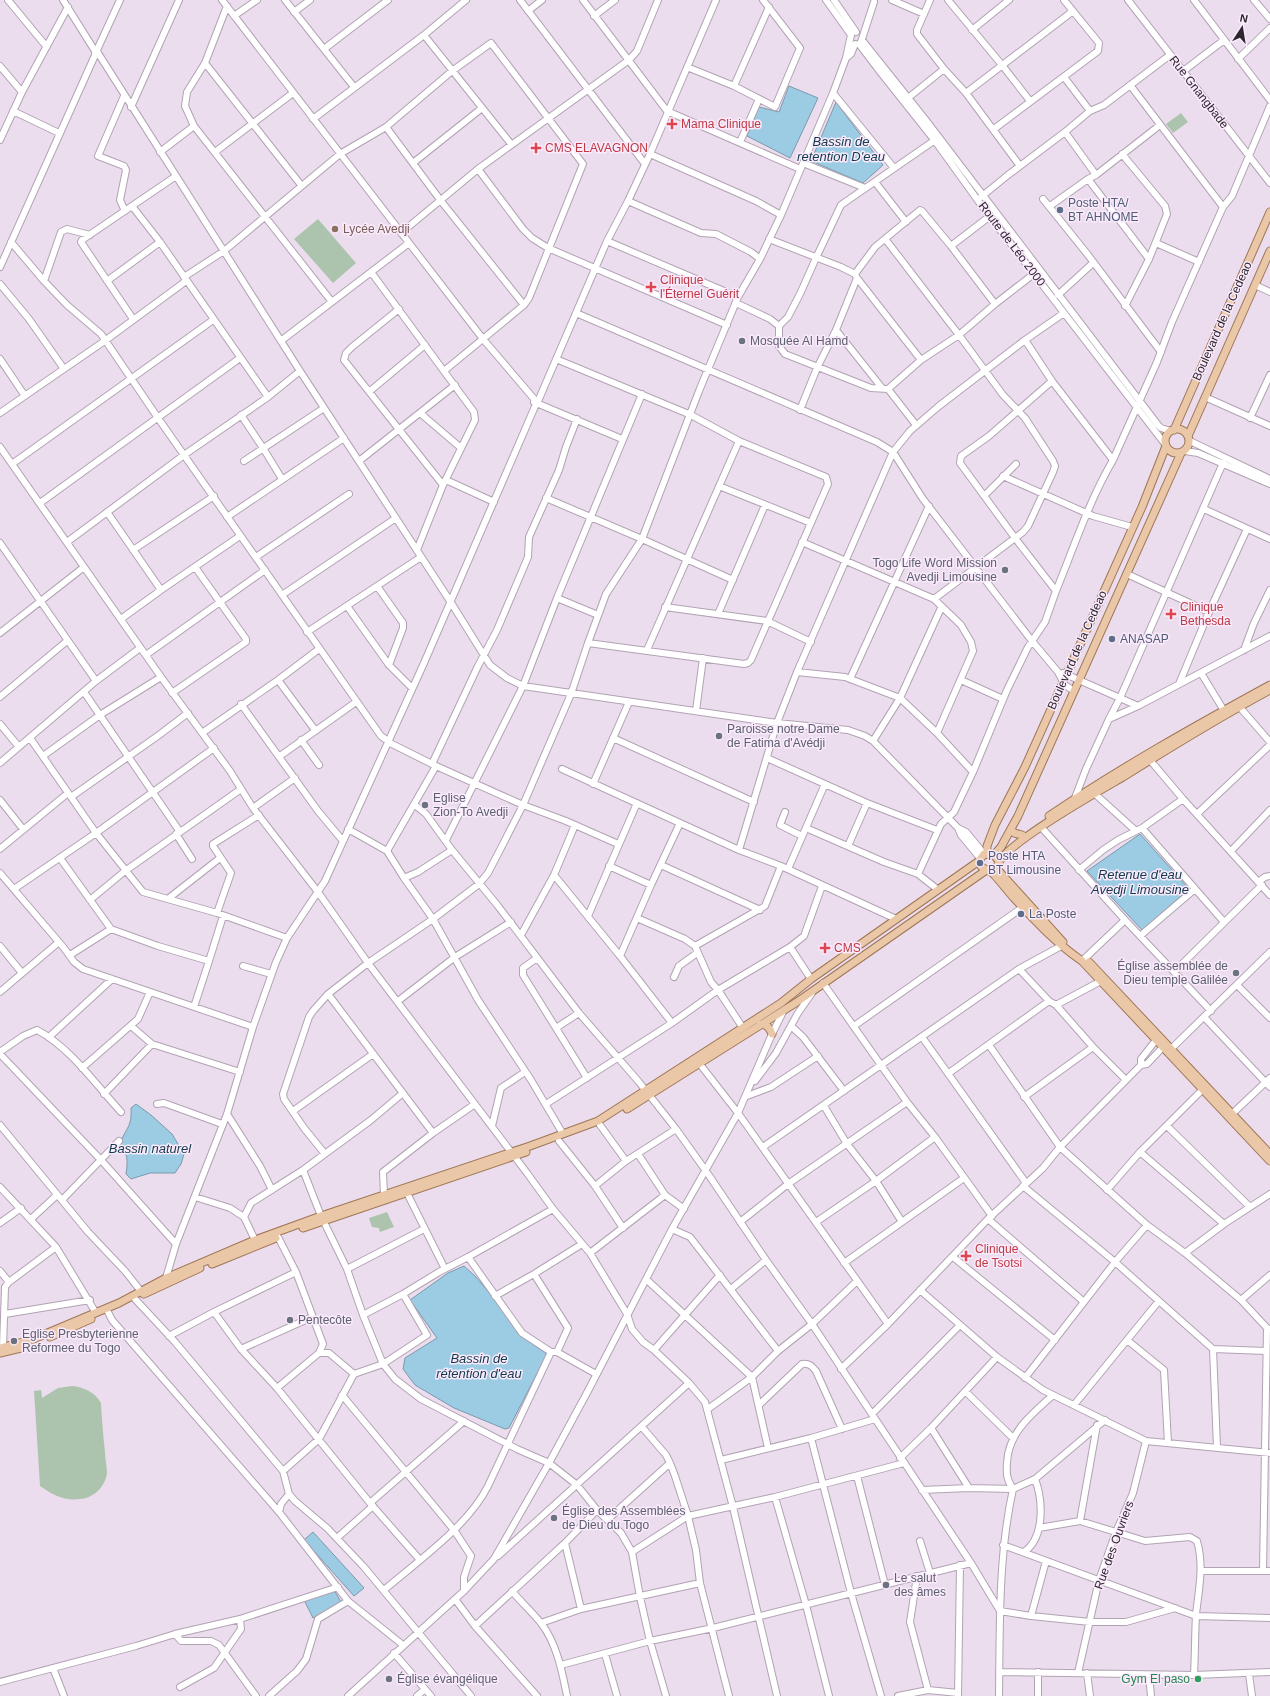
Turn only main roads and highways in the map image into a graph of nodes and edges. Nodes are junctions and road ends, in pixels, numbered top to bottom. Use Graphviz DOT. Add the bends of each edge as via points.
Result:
graph roads {
  1 [pos="1270,212"];
  2 [pos="1270,251"];
  3 [pos="1172,430"];
  4 [pos="1189,439"];
  5 [pos="1166,445"];
  6 [pos="1183,452"];
  7 [pos="1270,684"];
  8 [pos="1270,690"];
  9 [pos="1237,705"];
  10 [pos="1011,828"];
  11 [pos="1022,836"];
  12 [pos="989,861"];
  13 [pos="1084,959"];
  14 [pos="783,1006"];
  15 [pos="760,1024"];
  16 [pos="772,1034"];
  17 [pos="647,1093"];
  18 [pos="513,1154"];
  19 [pos="1270,1154"];
  20 [pos="1270,1161"];
  21 [pos="322,1218"];
  22 [pos="142,1293"];
  23 [pos="1,1349"];
  1 -- 3 [label="main road, Boulevard de la Cedeao"];
  2 -- 4 [label="main road, Boulevard de la Cedeao"];
  3 -- 4 [label="main road" via="1182,430"];
  3 -- 5 [label="main road" via="1166,437"];
  4 -- 6 [label="main road" via="1189,445"];
  5 -- 6 [label="main road" via="1174,453"];
  5 -- 12 [label="main road, Boulevard de la Cedeao" via="1157,471 1067,674 1022,774 995,826 987,846"];
  6 -- 10 [label="main road, Boulevard de la Cedeao"];
  7 -- 9 [label="main road"];
  8 -- 9 [label="main road"];
  9 -- 11 [label="main road" via="1223,709 1075,798"];
  9 -- 12 [label="main road"];
  10 -- 11 [label="main road" via="1015,834"];
  10 -- 12 [label="main road, Boulevard de la Cedeao" via="1001,847"];
  11 -- 12 [label="main road"];
  12 -- 13 [label="main road" via="1065,943"];
  12 -- 13 [label="main road" via="1023,908 1061,946"];
  12 -- 14 [label="main road" via="797,1002"];
  12 -- 14 [label="main road" via="937,889 811,979"];
  13 -- 19 [label="main road" via="1172,1048"];
  13 -- 20 [label="main road" via="1101,981"];
  14 -- 15 [label="main road"];
  14 -- 17 [label="main road" via="743,1028"];
  15 -- 16 [label="main road" via="767,1026"];
  15 -- 17 [label="main road"];
  17 -- 18 [label="main road" via="598,1121"];
  17 -- 18 [label="main road" via="600,1125 559,1141"];
  18 -- 21 [label="main road" via="384,1195"];
  18 -- 21 [label="main road" via="407,1193"];
  21 -- 22 [label="main road"];
  21 -- 22 [label="main road" via="255,1240 166,1278"];
  22 -- 23 [label="main road" via="31,1340"];
  22 -- 23 [label="main road" via="108,1312 32,1345"];
}
